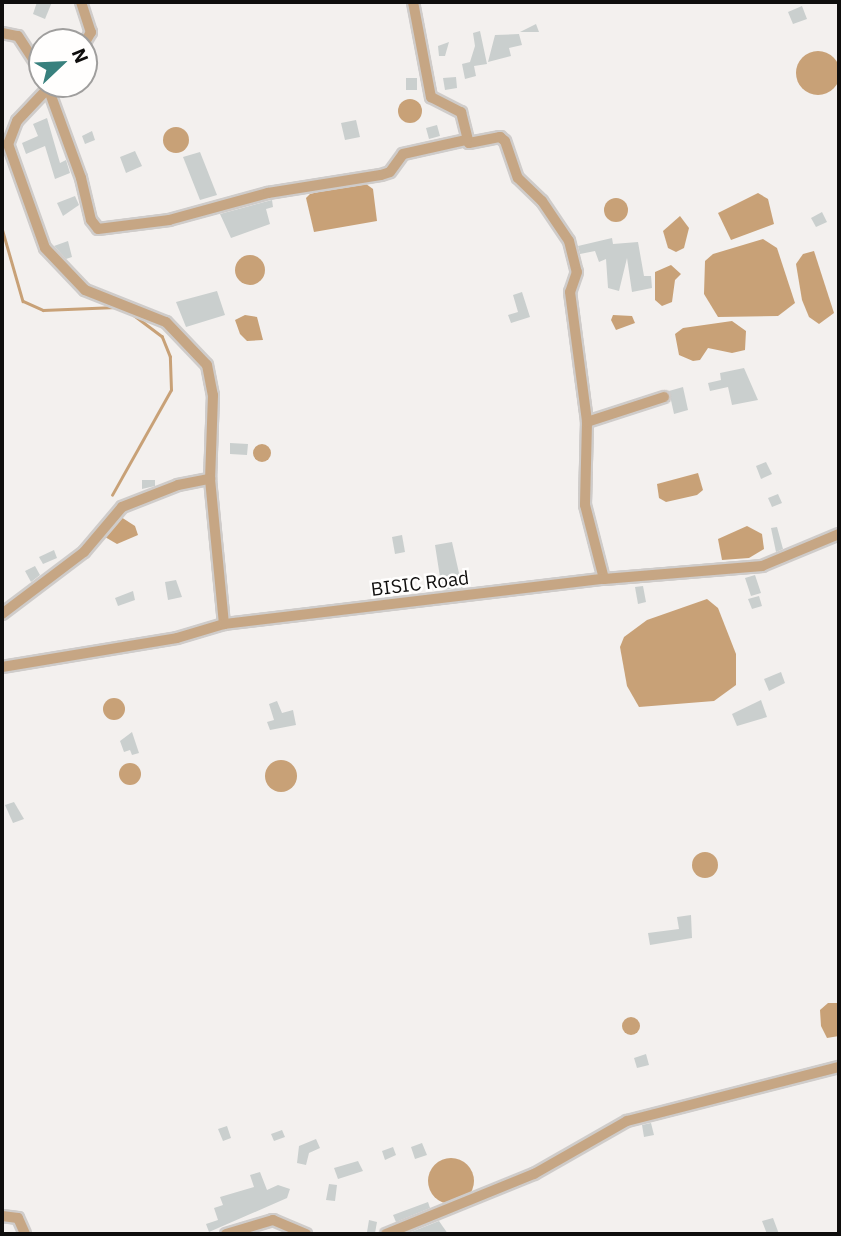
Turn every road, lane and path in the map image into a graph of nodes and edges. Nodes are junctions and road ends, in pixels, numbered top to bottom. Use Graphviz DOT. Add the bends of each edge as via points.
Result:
graph roads {
  1 [pos="81,2"];
  2 [pos="412,2"];
  3 [pos="90,28"];
  4 [pos="2,33"];
  5 [pos="28,50"];
  6 [pos="37,98"];
  7 [pos="53,98"];
  8 [pos="466,140"];
  9 [pos="664,397"];
  10 [pos="587,422"];
  11 [pos="210,479"];
  12 [pos="839,534"];
  13 [pos="604,579"];
  14 [pos="2,614"];
  15 [pos="224,624"];
  16 [pos="2,667"];
  17 [pos="839,1067"];
  18 [pos="2,1216"];
  19 [pos="25,1234"];
  20 [pos="226,1234"];
  21 [pos="306,1234"];
  22 [pos="386,1234"];
  1 -- 3 [label="street"];
  2 -- 8 [label="street" via="426,89 437,102 461,112"];
  4 -- 5 [label="street" via="19,36"];
  6 -- 11 [label="street" via="17,121 8,144 45,248 85,290 166,322 207,365 213,395"];
  7 -- 8 [label="street" via="91,220 98,229 169,220 268,193 381,175 390,172 404,154"];
  8 -- 10 [label="street" via="500,137 505,141 518,178 542,201 569,241 577,272 570,292"];
  9 -- 10 [label="street"];
  10 -- 13 [label="street" via="585,505"];
  11 -- 14 [label="street" via="150,494 122,507 84,552"];
  11 -- 15 [label="street"];
  12 -- 13 [label="street, BISIC Road" via="762,566"];
  13 -- 15 [label="street, BISIC Road"];
  15 -- 16 [label="street, BISIC Road" via="177,638"];
  17 -- 22 [label="street" via="627,1121 534,1174"];
  18 -- 19 [label="street" via="18,1218"];
  20 -- 21 [label="street" via="273,1220"];
}
